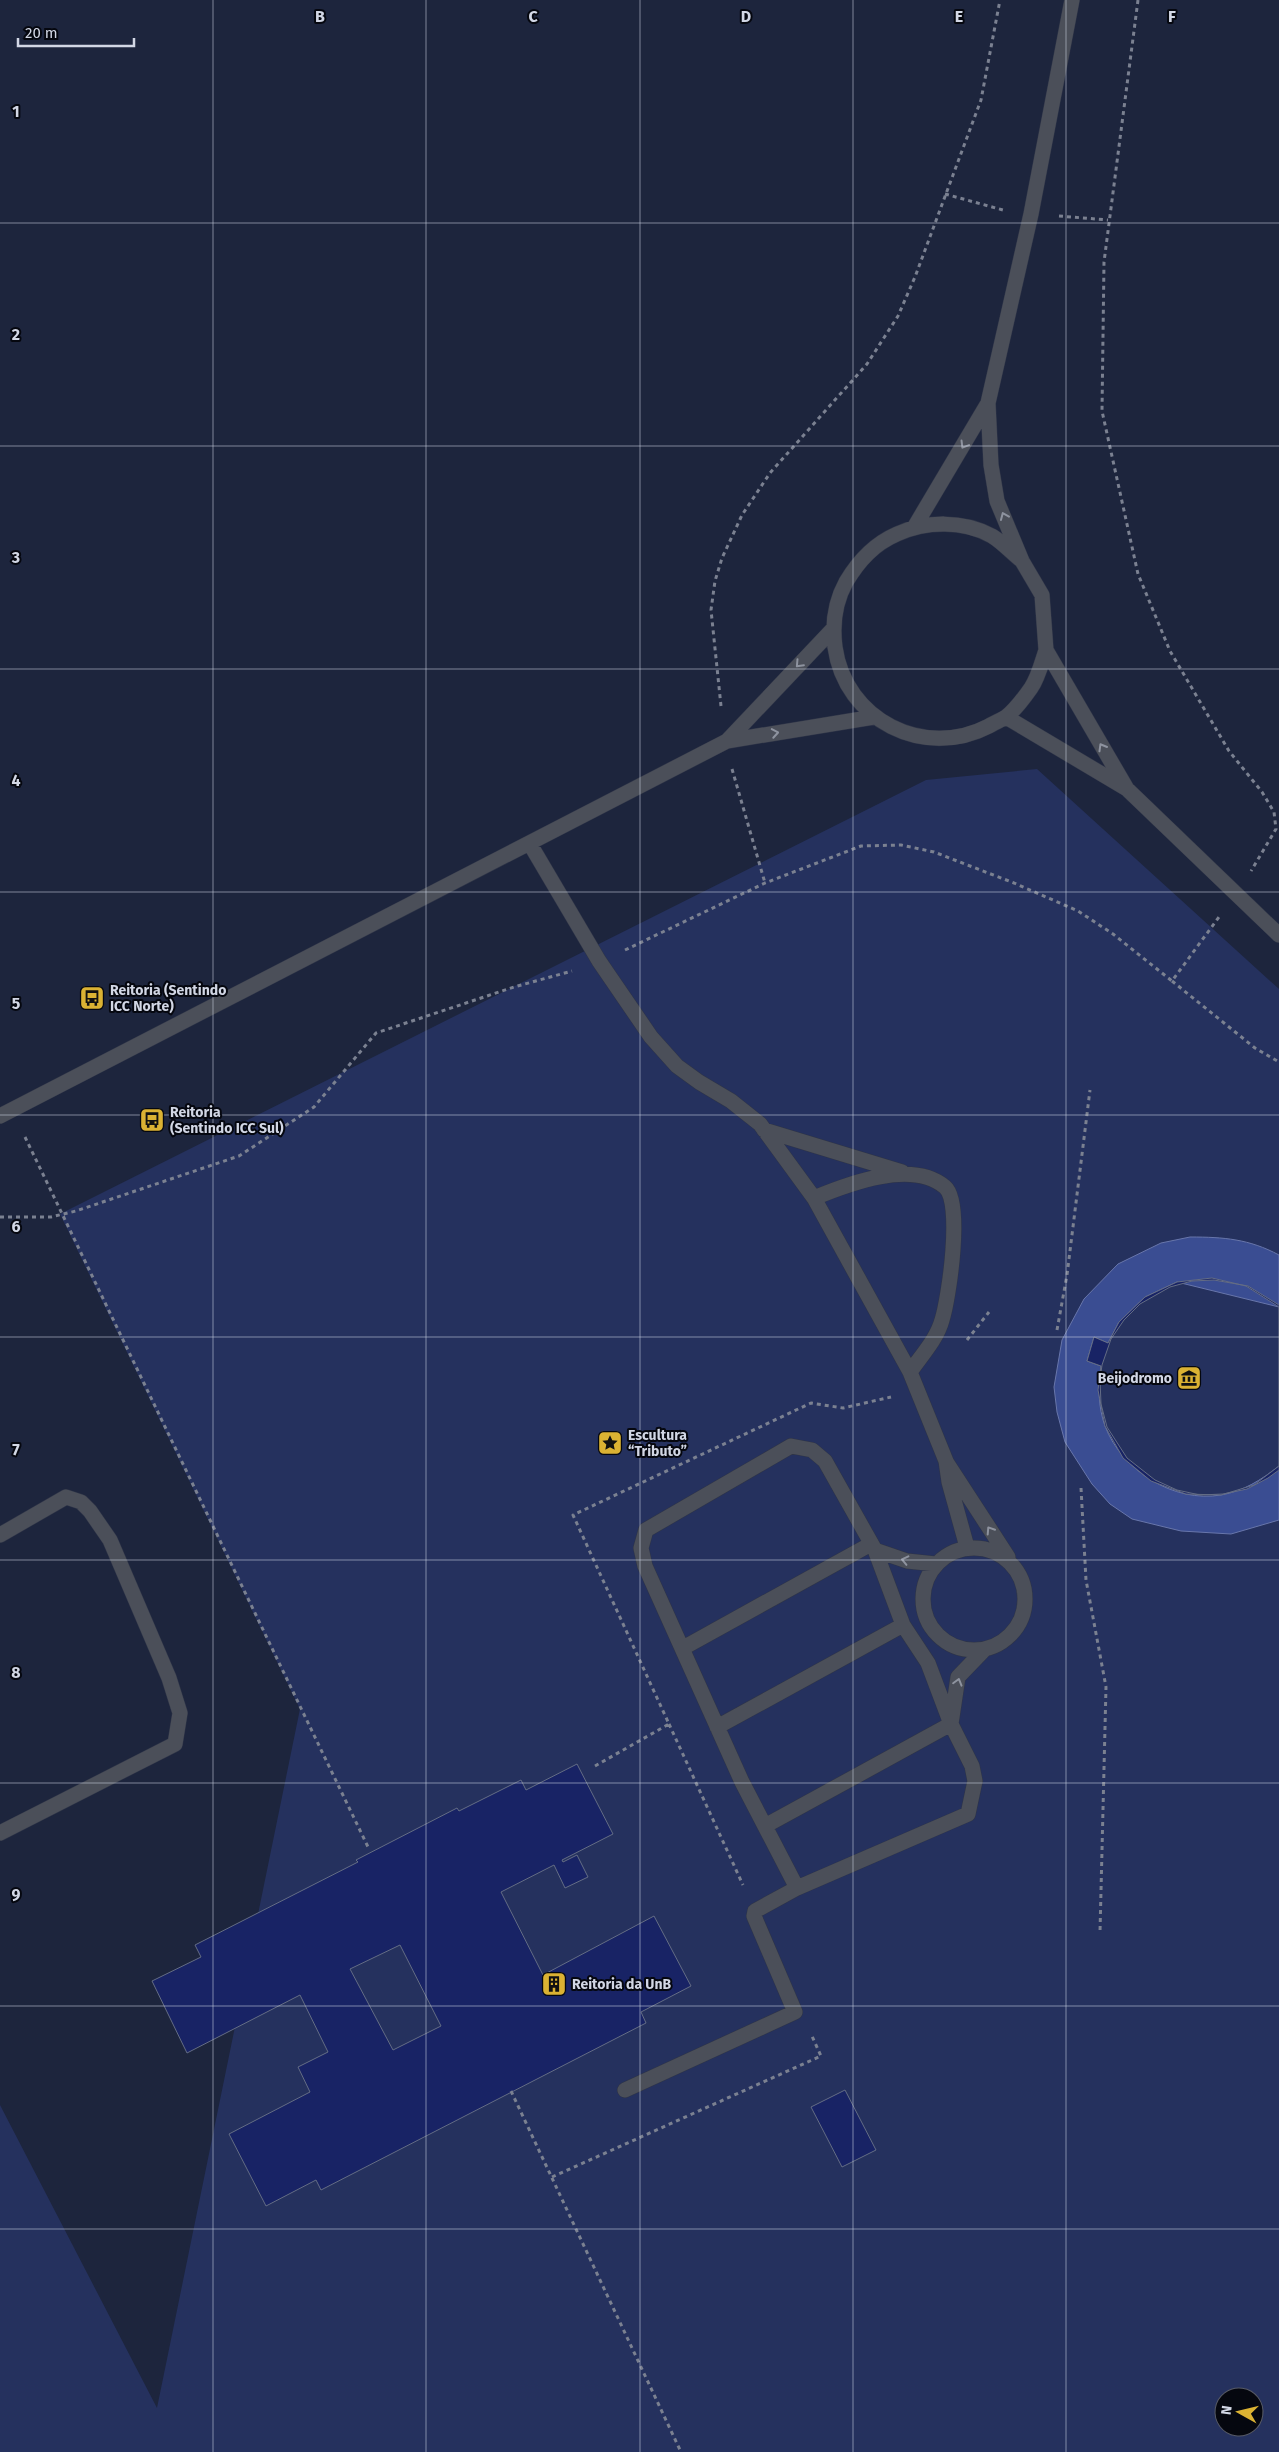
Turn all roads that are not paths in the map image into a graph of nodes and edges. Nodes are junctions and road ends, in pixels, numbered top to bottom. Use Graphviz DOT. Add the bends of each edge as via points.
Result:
graph roads {
  1 [pos="1072,0"];
  2 [pos="988,403"];
  3 [pos="915,526"];
  4 [pos="1022,561"];
  5 [pos="833,629"];
  6 [pos="1046,650"];
  7 [pos="874,717"];
  8 [pos="1006,717"];
  9 [pos="727,741"];
  10 [pos="1127,789"];
  11 [pos="530,844"];
  12 [pos="1279,936"];
  13 [pos="0,1116"];
  14 [pos="764,1130"];
  15 [pos="908,1174"];
  16 [pos="814,1198"];
  17 [pos="910,1372"];
  18 [pos="946,1461"];
  19 [pos="0,1534"];
  20 [pos="873,1547"];
  21 [pos="967,1547"];
  22 [pos="936,1564"];
  23 [pos="1017,1571"];
  24 [pos="903,1625"];
  25 [pos="683,1648"];
  26 [pos="984,1650"];
  27 [pos="951,1724"];
  28 [pos="717,1727"];
  29 [pos="765,1826"];
  30 [pos="0,1833"];
  31 [pos="797,1888"];
  32 [pos="625,2090"];
  1 -- 2 [label="street" via="1031,214"];
  2 -- 3 [label="street, one-way"];
  4 -- 2 [label="street, one-way" via="997,502 991,465"];
  3 -- 4 [label="street" via="954,524 992,536"];
  3 -- 5 [label="street" via="883,540 857,563 840,594"];
  4 -- 6 [label="street" via="1042,595"];
  5 -- 7 [label="street" via="837,662 851,692"];
  5 -- 9 [label="street, one-way"];
  6 -- 8 [label="street" via="1032,687"];
  10 -- 6 [label="street, one-way"];
  7 -- 8 [label="street" via="905,734 940,739 974,733"];
  9 -- 7 [label="street, one-way"];
  8 -- 10 [label="street"];
  9 -- 11 [label="street"];
  10 -- 12 [label="street"];
  11 -- 13 [label="street"];
  11 -- 14 [label="street" via="598,961 650,1037 676,1066 731,1101"];
  14 -- 15 [label="street"];
  14 -- 16 [label="street"];
  15 -- 16 [label="street" via="846,1184"];
  15 -- 17 [label="street" via="935,1180 947,1188 953,1202 950,1283 942,1322"];
  16 -- 17 [label="street"];
  17 -- 18 [label="street"];
  18 -- 21 [label="street"];
  23 -- 18 [label="street, one-way"];
  19 -- 30 [label="street" via="66,1497 81,1502 110,1540 169,1678 180,1713 175,1744"];
  22 -- 20 [label="street, one-way" via="907,1561"];
  20 -- 24 [label="street"];
  20 -- 25 [label="street"];
  20 -- 25 [label="street" via="825,1461 812,1450 792,1446 646,1530 641,1548 645,1566"];
  21 -- 22 [label="street" via="955,1550"];
  21 -- 23 [label="street" via="995,1551"];
  22 -- 26 [label="street" via="926,1578 922,1593 929,1625 939,1638 952,1646"];
  23 -- 26 [label="street" via="1024,1586 1025,1603 1021,1619 1013,1633"];
  24 -- 27 [label="street" via="928,1662"];
  24 -- 28 [label="street"];
  25 -- 28 [label="street"];
  27 -- 26 [label="street, one-way" via="958,1677"];
  27 -- 29 [label="street"];
  27 -- 31 [label="street" via="976,1781 968,1814"];
  28 -- 29 [label="street"];
  29 -- 31 [label="street"];
  31 -- 32 [label="street" via="755,1911 756,1922 795,2012"];
}
